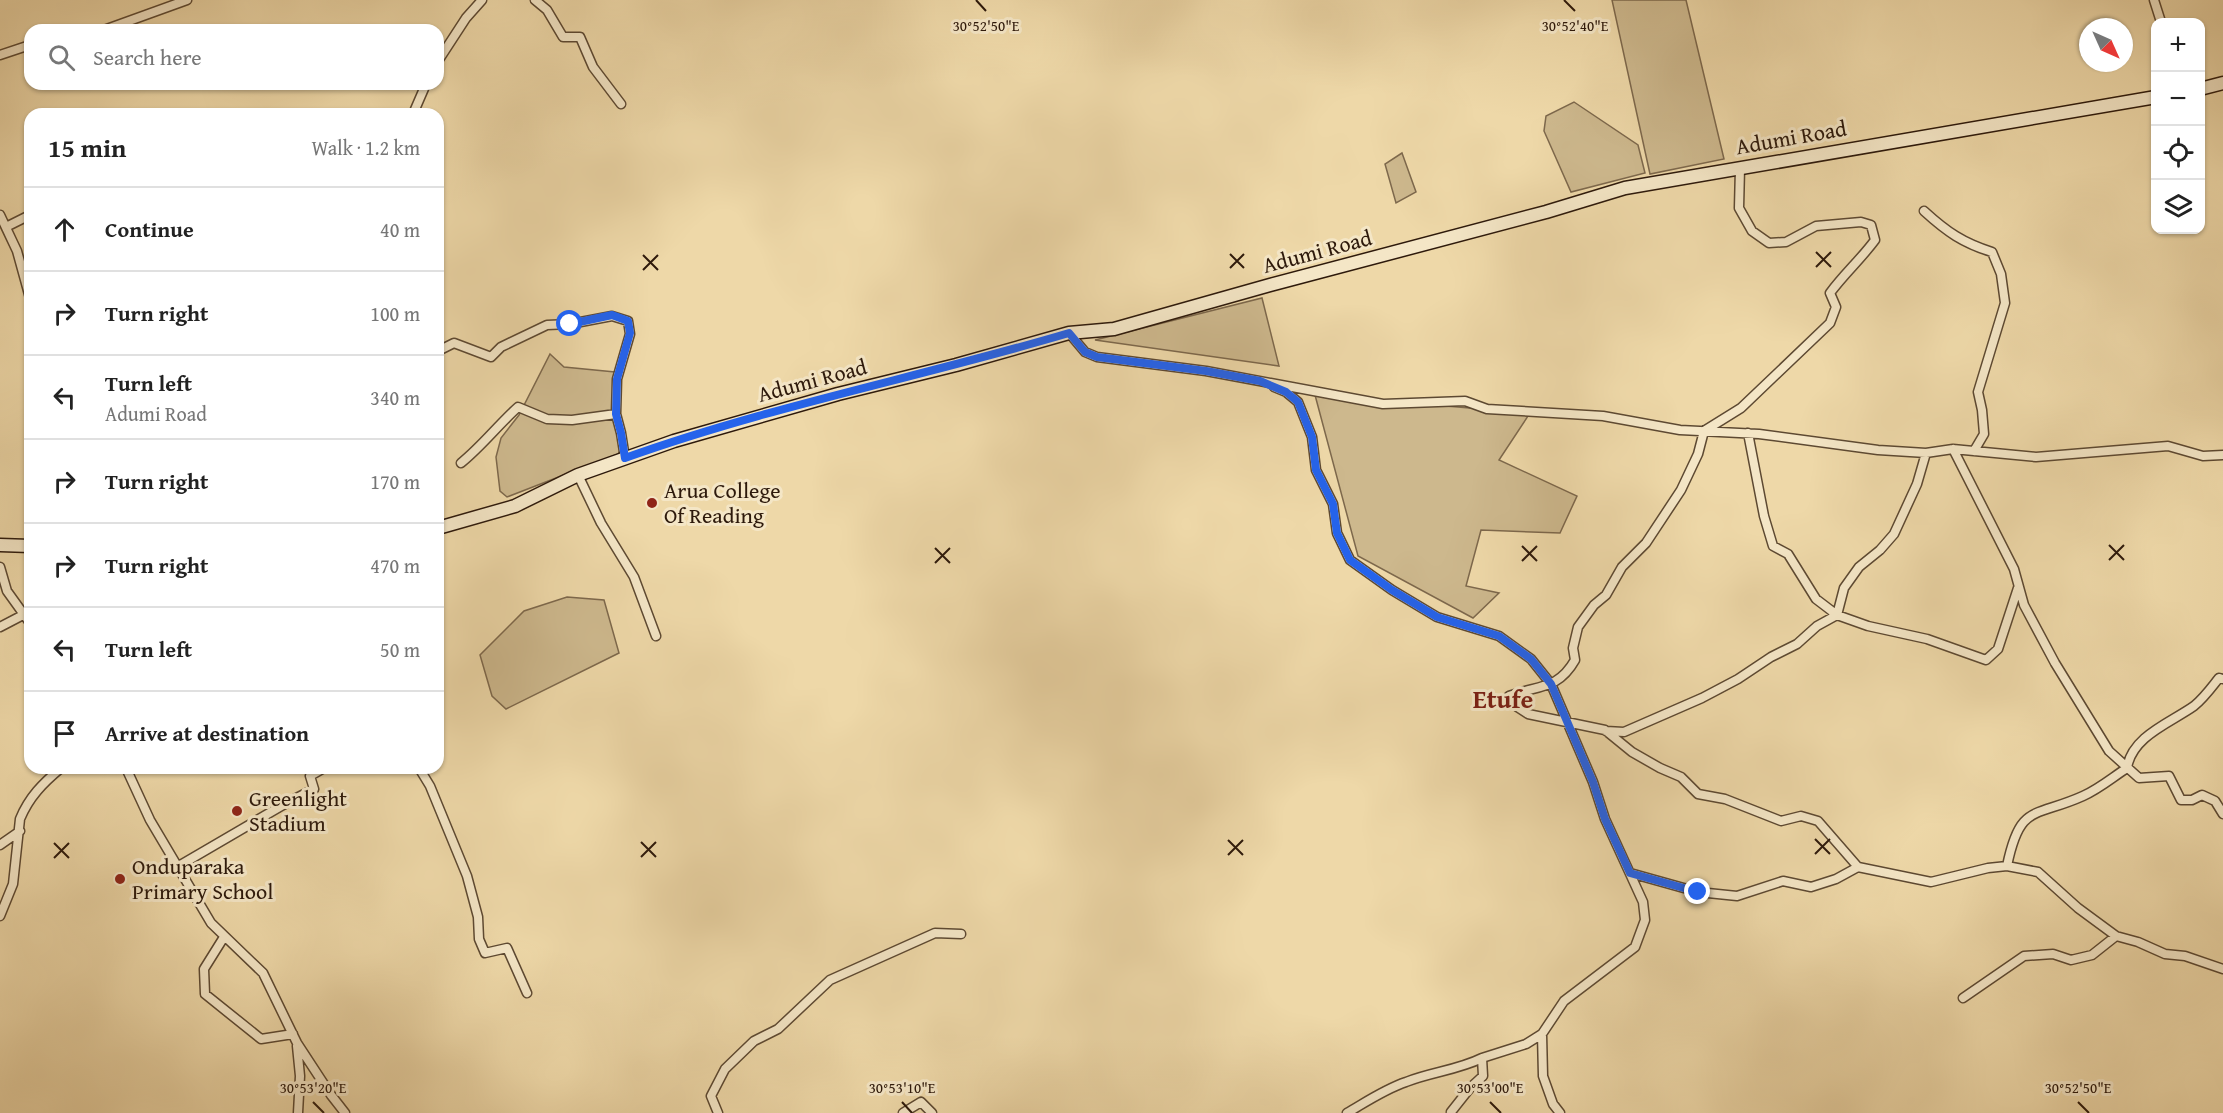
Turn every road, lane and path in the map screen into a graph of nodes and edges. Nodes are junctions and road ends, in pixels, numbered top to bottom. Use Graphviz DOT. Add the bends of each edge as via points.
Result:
graph roads {
  1 [pos="187,0"];
  2 [pos="482,0"];
  3 [pos="534,0"];
  4 [pos="2154,0"];
  5 [pos="2160,18"];
  6 [pos="121,24"];
  7 [pos="24,47"];
  8 [pos="444,52"];
  9 [pos="0,55"];
  10 [pos="2223,83"];
  11 [pos="2205,88"];
  12 [pos="423,90"];
  13 [pos="2151,98"];
  14 [pos="621,104"];
  15 [pos="415,108"];
  16 [pos="1740,168"];
  17 [pos="1924,211"];
  18 [pos="0,215"];
  19 [pos="24,218"];
  20 [pos="6,227"];
  21 [pos="24,277"];
  22 [pos="1069,333"];
  23 [pos="444,348"];
  24 [pos="1260,381"];
  25 [pos="616,414"];
  26 [pos="1704,431"];
  27 [pos="1748,433"];
  28 [pos="1953,449"];
  29 [pos="1974,451"];
  30 [pos="1926,453"];
  31 [pos="2223,455"];
  32 [pos="625,458"];
  33 [pos="461,463"];
  34 [pos="578,475"];
  35 [pos="444,526"];
  36 [pos="0,545"];
  37 [pos="24,546"];
  38 [pos="0,567"];
  39 [pos="2018,588"];
  40 [pos="22,615"];
  41 [pos="1838,615"];
  42 [pos="0,627"];
  43 [pos="656,636"];
  44 [pos="2223,679"];
  45 [pos="1551,684"];
  46 [pos="1568,723"];
  47 [pos="1605,730"];
  48 [pos="2127,768"];
  49 [pos="54,774"];
  50 [pos="129,774"];
  51 [pos="314,774"];
  52 [pos="423,774"];
  53 [pos="2223,813"];
  54 [pos="20,831"];
  55 [pos="0,845"];
  56 [pos="2007,866"];
  57 [pos="177,867"];
  58 [pos="1858,867"];
  59 [pos="1630,873"];
  60 [pos="0,916"];
  61 [pos="961,934"];
  62 [pos="2116,936"];
  63 [pos="225,937"];
  64 [pos="2223,969"];
  65 [pos="527,993"];
  66 [pos="1963,998"];
  67 [pos="1542,1034"];
  68 [pos="295,1039"];
  69 [pos="1482,1058"];
  70 [pos="1451,1112"];
  71 [pos="298,1113"];
  72 [pos="345,1113"];
  73 [pos="718,1113"];
  74 [pos="903,1113"];
  75 [pos="932,1113"];
  76 [pos="1347,1113"];
  77 [pos="1560,1113"];
  1 -- 6 [label="street"];
  2 -- 8 [label="street"];
  3 -- 14 [label="street" via="547,10 563,37 580,38 593,67"];
  4 -- 5 [label="street"];
  7 -- 9 [label="street"];
  10 -- 11 [label="main road"];
  12 -- 15 [label="street"];
  13 -- 16 [label="main road, Adumi Road"];
  16 -- 22 [label="main road, Adumi Road" via="1625,188 1114,329"];
  16 -- 26 [label="street" via="1739,208 1752,231 1769,243 1786,242 1816,226 1861,222 1871,225 1875,240 1830,293 1836,307 1830,323 1741,408"];
  17 -- 29 [label="street" via="1947,232 1992,252 2001,274 2005,303 1978,392 1984,434"];
  18 -- 20 [label="street"];
  19 -- 20 [label="street"];
  20 -- 21 [label="street"];
  22 -- 24 [label="street" via="1085,352 1097,357"];
  22 -- 32 [label="main road, Adumi Road" via="838,394"];
  23 -- 25 [label="street" via="454,343 491,357 547,325 612,315 628,321 630,333 617,379"];
  24 -- 26 [label="street" via="1383,404 1465,401 1487,409 1603,416"];
  24 -- 45 [label="street" via="1298,402 1312,437 1316,470 1333,504 1337,533 1350,560 1437,617 1499,636 1531,659"];
  25 -- 32 [label="street"];
  25 -- 33 [label="street" via="547,419 518,407"];
  26 -- 27 [label="street"];
  26 -- 45 [label="street" via="1681,490 1646,543 1622,567 1578,627 1572,648 1575,660 1567,675"];
  27 -- 30 [label="street"];
  27 -- 41 [label="street" via="1773,546 1788,554 1816,599"];
  28 -- 29 [label="street"];
  28 -- 30 [label="street"];
  28 -- 39 [label="street" via="2014,569"];
  29 -- 31 [label="street" via="2036,457 2168,446 2203,456"];
  30 -- 41 [label="street" via="1917,484 1894,534 1859,567 1844,588"];
  32 -- 34 [label="main road, Adumi Road"];
  34 -- 35 [label="main road, Adumi Road" via="515,506"];
  34 -- 43 [label="street" via="634,578"];
  36 -- 37 [label="main road"];
  38 -- 40 [label="street" via="7,591"];
  39 -- 41 [label="street" via="1998,649 1986,660"];
  39 -- 48 [label="street" via="2079,705 2109,752"];
  40 -- 42 [label="street"];
  41 -- 47 [label="street" via="1817,626 1797,644 1702,698 1624,732"];
  44 -- 48 [label="street" via="2219,678 2194,706 2142,742 2129,755"];
  45 -- 46 [label="street"];
  45 -- 46 [label="street" via="1509,696 1508,701 1528,714"];
  46 -- 47 [label="street"];
  46 -- 59 [label="street"];
  47 -- 58 [label="street" via="1632,752 1681,777 1698,794 1725,799 1781,821 1801,816 1818,821"];
  48 -- 53 [label="street" via="2139,778 2169,776 2181,801 2202,795 2215,801"];
  48 -- 56 [label="street" via="2084,796 2037,812 2022,823 2012,841"];
  49 -- 54 [label="street" via="29,800 20,819"];
  50 -- 57 [label="street"];
  51 -- 57 [label="street" via="310,776 314,789"];
  52 -- 65 [label="street" via="467,876 485,953 507,948"];
  54 -- 55 [label="street"];
  54 -- 60 [label="street" via="14,884"];
  56 -- 58 [label="street" via="1931,882"];
  56 -- 62 [label="street" via="2038,872"];
  57 -- 63 [label="street" via="211,923"];
  58 -- 59 [label="street" via="1811,887 1783,881 1737,896 1698,892"];
  59 -- 67 [label="street" via="1643,902 1645,920 1635,947 1564,1001"];
  61 -- 73 [label="street" via="934,933 830,980 778,1029 754,1041 725,1069 711,1096"];
  62 -- 64 [label="street"];
  62 -- 66 [label="street" via="2092,955 2071,960 2053,954 2024,956"];
  63 -- 68 [label="street" via="263,973"];
  63 -- 68 [label="street" via="204,969 205,994 261,1039"];
  67 -- 69 [label="street" via="1526,1044"];
  67 -- 77 [label="street" via="1543,1076"];
  68 -- 71 [label="street" via="300,1076"];
  68 -- 72 [label="street"];
  69 -- 70 [label="street" via="1483,1076"];
  69 -- 76 [label="street" via="1403,1082"];
  74 -- 75 [label="street" via="921,1102"];
}
